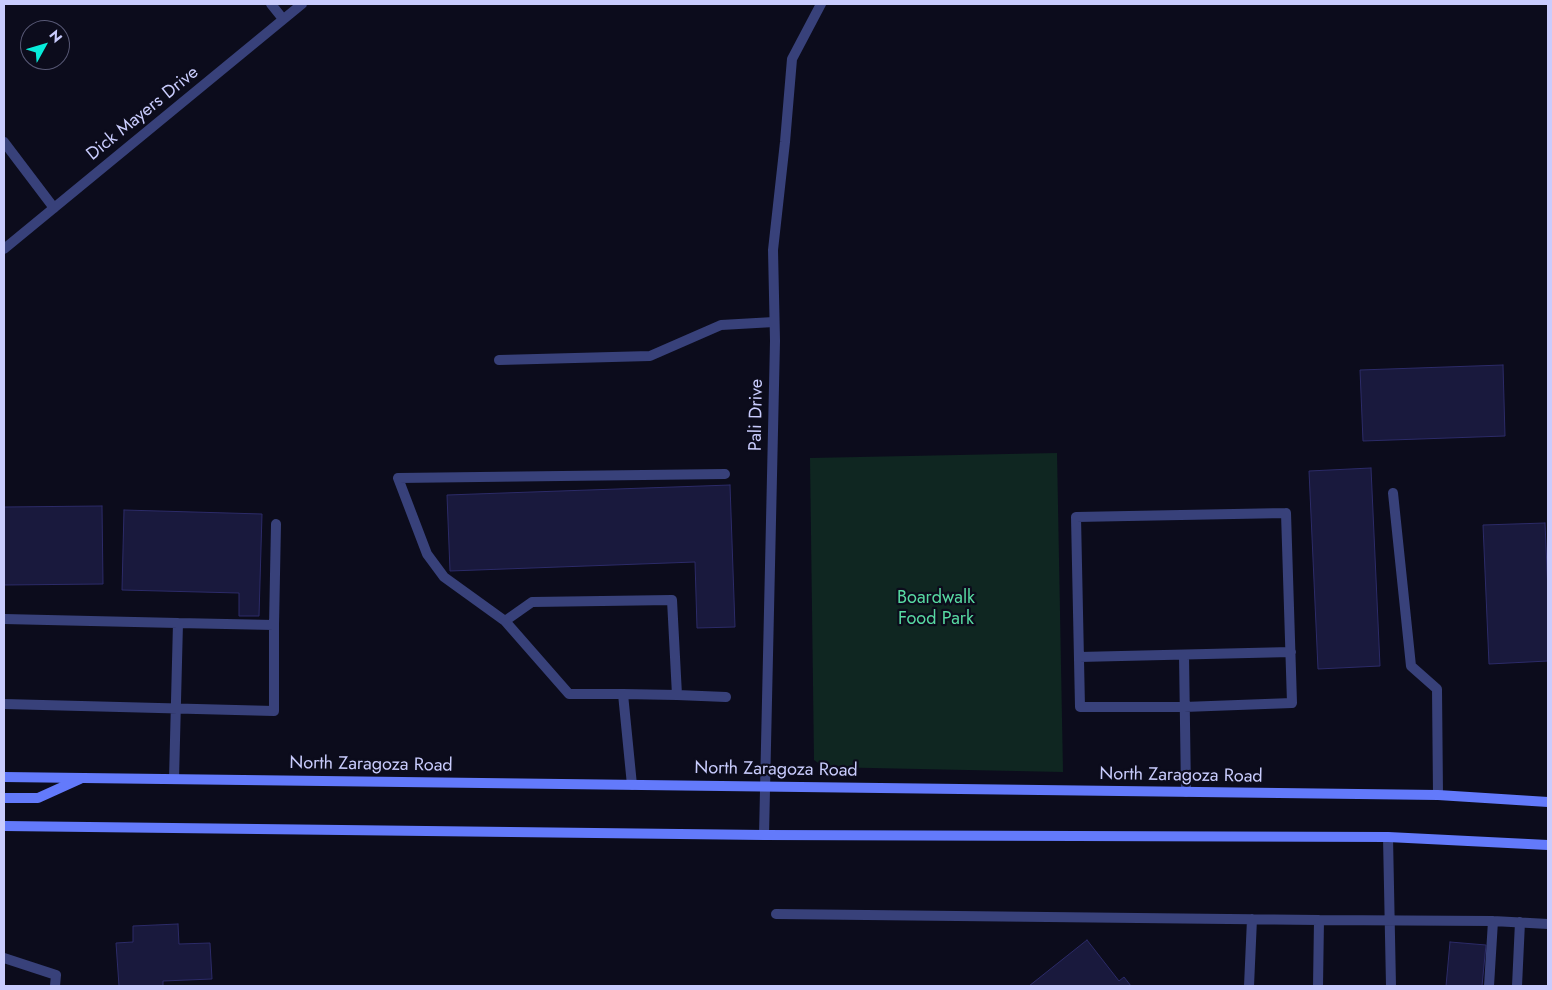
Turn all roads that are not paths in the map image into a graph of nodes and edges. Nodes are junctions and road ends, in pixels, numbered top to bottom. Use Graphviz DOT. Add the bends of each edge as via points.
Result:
graph roads {
  1 [pos="271,4"];
  2 [pos="302,4"];
  3 [pos="822,4"];
  4 [pos="284,19"];
  5 [pos="4,142"];
  6 [pos="54,208"];
  7 [pos="4,249"];
  8 [pos="774,322"];
  9 [pos="499,360"];
  10 [pos="725,474"];
  11 [pos="1393,493"];
  12 [pos="276,524"];
  13 [pos="4,619"];
  14 [pos="504,621"];
  15 [pos="178,623"];
  16 [pos="274,625"];
  17 [pos="1290,652"];
  18 [pos="1184,655"];
  19 [pos="1078,657"];
  20 [pos="623,694"];
  21 [pos="677,695"];
  22 [pos="726,697"];
  23 [pos="4,704"];
  24 [pos="1184,707"];
  25 [pos="176,709"];
  26 [pos="4,777"];
  27 [pos="84,778"];
  28 [pos="174,779"];
  29 [pos="632,784"];
  30 [pos="766,786"];
  31 [pos="1186,792"];
  32 [pos="1438,795"];
  33 [pos="4,798"];
  34 [pos="1548,802"];
  35 [pos="4,826"];
  36 [pos="764,835"];
  37 [pos="1388,837"];
  38 [pos="1548,846"];
  39 [pos="776,914"];
  40 [pos="1252,919"];
  41 [pos="1319,920"];
  42 [pos="1493,921"];
  43 [pos="1390,922"];
  44 [pos="1520,922"];
  45 [pos="1548,924"];
  46 [pos="4,958"];
  47 [pos="55,986"];
  48 [pos="1249,986"];
  49 [pos="1318,986"];
  50 [pos="1391,986"];
  51 [pos="1490,986"];
  52 [pos="1517,986"];
  1 -- 4 [label="street"];
  2 -- 4 [label="street, Dick Mayers Drive"];
  3 -- 8 [label="street, Pali Drive" via="792,59 773,250"];
  4 -- 6 [label="street, Dick Mayers Drive"];
  5 -- 6 [label="street"];
  6 -- 7 [label="street, Dick Mayers Drive"];
  8 -- 9 [label="street" via="721,324 650,356"];
  8 -- 30 [label="street, Pali Drive"];
  10 -- 14 [label="street" via="398,478 427,554 444,577"];
  11 -- 32 [label="street" via="1411,666 1437,689"];
  12 -- 16 [label="street"];
  13 -- 15 [label="street"];
  14 -- 20 [label="street" via="569,694"];
  14 -- 21 [label="street" via="532,602 672,600"];
  15 -- 16 [label="street"];
  15 -- 25 [label="street"];
  16 -- 25 [label="street" via="274,711"];
  17 -- 18 [label="street"];
  17 -- 19 [label="street" via="1286,513 1104,517 1076,518"];
  17 -- 24 [label="street" via="1292,703"];
  18 -- 19 [label="street"];
  18 -- 24 [label="street"];
  19 -- 24 [label="street" via="1080,707"];
  20 -- 21 [label="street"];
  20 -- 29 [label="street"];
  21 -- 22 [label="street"];
  23 -- 25 [label="street"];
  24 -- 31 [label="street"];
  25 -- 28 [label="street"];
  26 -- 27 [label="main road, North Zaragoza Road"];
  27 -- 28 [label="main road, North Zaragoza Road"];
  27 -- 33 [label="main road" via="38,798"];
  28 -- 29 [label="main road, North Zaragoza Road"];
  29 -- 30 [label="main road, North Zaragoza Road"];
  30 -- 31 [label="main road, North Zaragoza Road"];
  30 -- 36 [label="street, Pali Drive"];
  31 -- 32 [label="main road, North Zaragoza Road"];
  32 -- 34 [label="main road, North Zaragoza Road"];
  35 -- 36 [label="main road"];
  36 -- 37 [label="main road"];
  37 -- 38 [label="main road"];
  37 -- 43 [label="street"];
  39 -- 40 [label="street"];
  40 -- 41 [label="street"];
  40 -- 48 [label="street"];
  41 -- 43 [label="street"];
  41 -- 49 [label="street"];
  42 -- 43 [label="street"];
  42 -- 44 [label="street"];
  42 -- 51 [label="street"];
  43 -- 50 [label="street"];
  44 -- 45 [label="street"];
  44 -- 52 [label="street"];
  46 -- 47 [label="street" via="56,975"];
}
